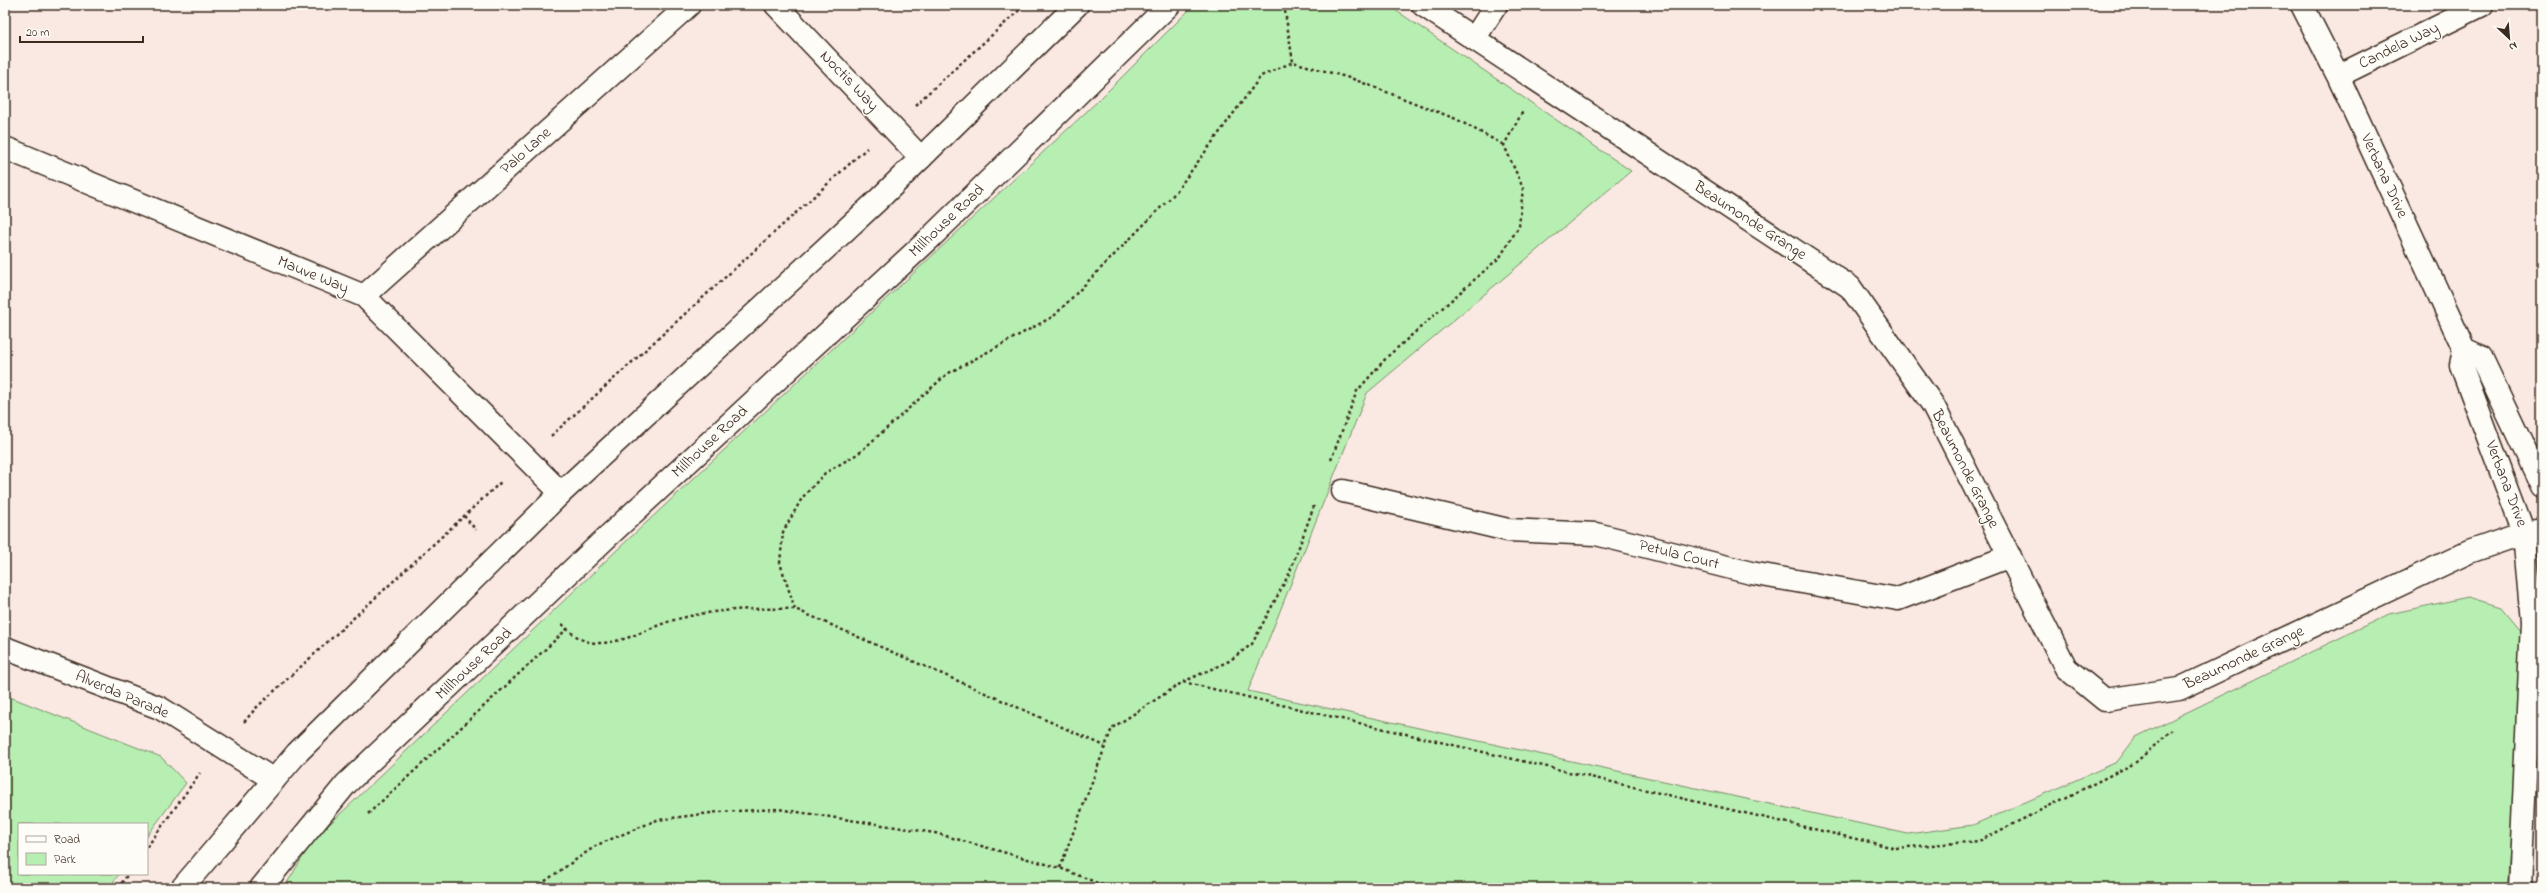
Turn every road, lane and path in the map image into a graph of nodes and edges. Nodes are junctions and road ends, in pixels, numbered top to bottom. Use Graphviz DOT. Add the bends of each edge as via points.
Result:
graph roads {
  1 [pos="689,5"];
  2 [pos="776,5"];
  3 [pos="1025,5"];
  4 [pos="1077,5"];
  5 [pos="1169,5"];
  6 [pos="1284,5"];
  7 [pos="1423,5"];
  8 [pos="1496,5"];
  9 [pos="2302,5"];
  10 [pos="2482,5"];
  11 [pos="1474,39"];
  12 [pos="1293,62"];
  13 [pos="2338,76"];
  14 [pos="891,126"];
  15 [pos="1504,145"];
  16 [pos="5,148"];
  17 [pos="921,158"];
  18 [pos="364,296"];
  19 [pos="2464,349"];
  20 [pos="526,458"];
  21 [pos="2542,486"];
  22 [pos="1343,491"];
  23 [pos="561,493"];
  24 [pos="2533,532"];
  25 [pos="2010,556"];
  26 [pos="539,602"];
  27 [pos="795,610"];
  28 [pos="567,629"];
  29 [pos="5,648"];
  30 [pos="1183,682"];
  31 [pos="2172,730"];
  32 [pos="1105,746"];
  33 [pos="222,747"];
  34 [pos="274,780"];
  35 [pos="366,815"];
  36 [pos="148,846"];
  37 [pos="127,875"];
  38 [pos="118,888"];
  39 [pos="182,888"];
  40 [pos="261,888"];
  41 [pos="535,888"];
  42 [pos="1110,888"];
  43 [pos="2520,888"];
  1 -- 18 [label="street, Palo Lane"];
  2 -- 14 [label="street, Noctis Way"];
  3 -- 14 [label="path"];
  4 -- 17 [label="street"];
  5 -- 26 [label="street, Millhouse Road" via="928,240"];
  6 -- 12 [label="path"];
  7 -- 11 [label="street, Beaumonde Grange"];
  8 -- 11 [label="street"];
  9 -- 13 [label="street, Verbana Drive"];
  10 -- 13 [label="street, Candela Way"];
  11 -- 25 [label="street, Beaumonde Grange" via="1850,287 1933,405"];
  12 -- 15 [label="path" via="1354,79 1456,119"];
  12 -- 27 [label="path" via="1261,76 1175,193 1054,316 947,374 859,453 825,473 802,498 783,532 780,563"];
  13 -- 19 [label="street, Verbana Drive"];
  14 -- 17 [label="street, Noctis Way"];
  14 -- 20 [label="path"];
  16 -- 18 [label="street, Mauve Way"];
  17 -- 23 [label="street"];
  18 -- 20 [label="street, Mauve Way"];
  19 -- 21 [label="street, Verbana Drive" via="2481,357"];
  19 -- 24 [label="street, Verbana Drive" via="2461,365"];
  20 -- 23 [label="street, Mauve Way"];
  20 -- 33 [label="path" via="256,708"];
  22 -- 25 [label="street, Petula Court" via="1508,530 1596,534 1751,573 1898,599"];
  23 -- 34 [label="street" via="297,753"];
  24 -- 25 [label="street, Beaumonde Grange" via="2469,552 2179,689 2105,700 2066,668"];
  24 -- 43 [label="street, Verbana Drive" via="2532,622"];
  26 -- 28 [label="path"];
  26 -- 40 [label="street, Millhouse Road" via="346,784"];
  27 -- 28 [label="path" via="757,608 713,612 673,620 633,637 601,644 577,639"];
  27 -- 32 [label="path"];
  28 -- 35 [label="path"];
  29 -- 33 [label="street, Alverda Parade" via="160,708"];
  30 -- 31 [label="path" via="1894,848 1979,841 2135,763"];
  33 -- 34 [label="street, Alverda Parade"];
  33 -- 36 [label="path"];
  34 -- 39 [label="street"];
  37 -- 38 [label="path"];
  41 -- 42 [label="path" via="597,845 657,820 718,812 778,809 935,833 1060,868"];
}
